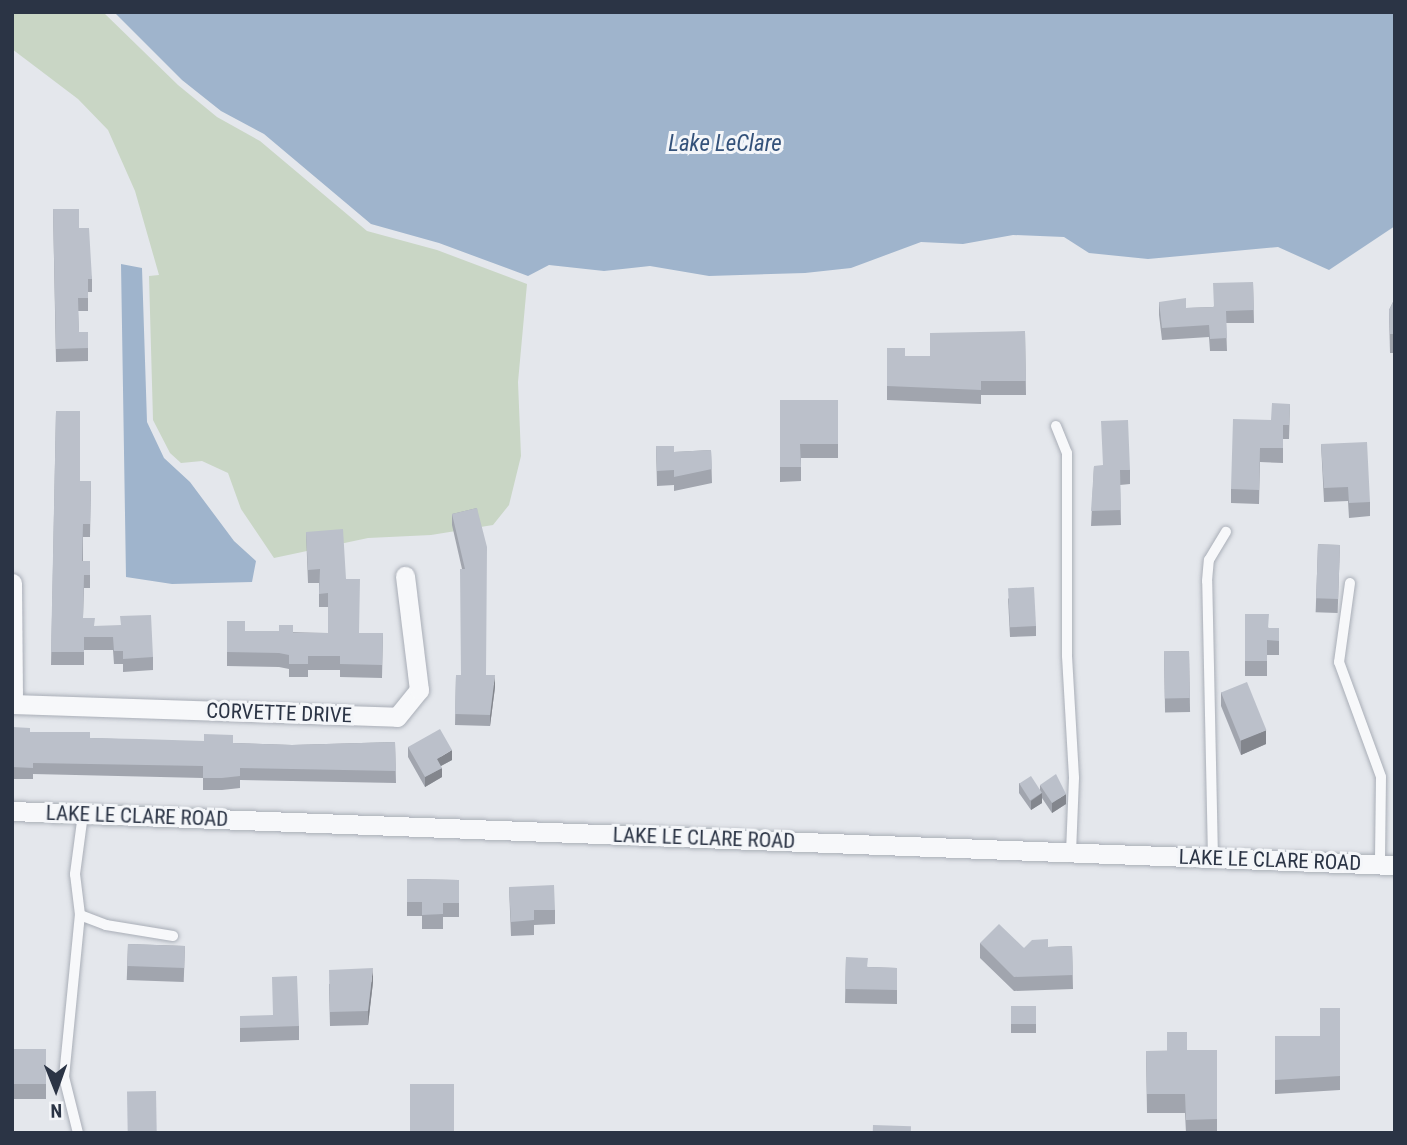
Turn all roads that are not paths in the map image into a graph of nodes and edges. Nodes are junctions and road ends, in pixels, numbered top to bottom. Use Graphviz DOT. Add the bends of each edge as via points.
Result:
graph roads {
  1 [pos="1056,426"];
  2 [pos="1226,532"];
  3 [pos="404,576"];
  4 [pos="12,583"];
  5 [pos="1350,583"];
  6 [pos="13,704"];
  7 [pos="12,811"];
  8 [pos="83,814"];
  9 [pos="1071,853"];
  10 [pos="1213,858"];
  11 [pos="1387,865"];
  12 [pos="80,915"];
  13 [pos="173,936"];
  14 [pos="78,1133"];
  1 -- 9 [label="lane" via="1067,453 1067,656 1074,778"];
  2 -- 10 [label="lane" via="1209,560 1207,581"];
  3 -- 6 [label="street, CORVETTE DRIVE" via="419,690 397,717"];
  4 -- 6 [label="street"];
  5 -- 11 [label="lane" via="1339,662 1381,777"];
  7 -- 8 [label="street, LAKE LE CLARE ROAD"];
  8 -- 9 [label="street, LAKE LE CLARE ROAD"];
  8 -- 12 [label="lane" via="75,874"];
  9 -- 10 [label="street, LAKE LE CLARE ROAD"];
  10 -- 11 [label="street, LAKE LE CLARE ROAD"];
  12 -- 13 [label="lane" via="106,925"];
  12 -- 14 [label="lane" via="64,1077"];
}
